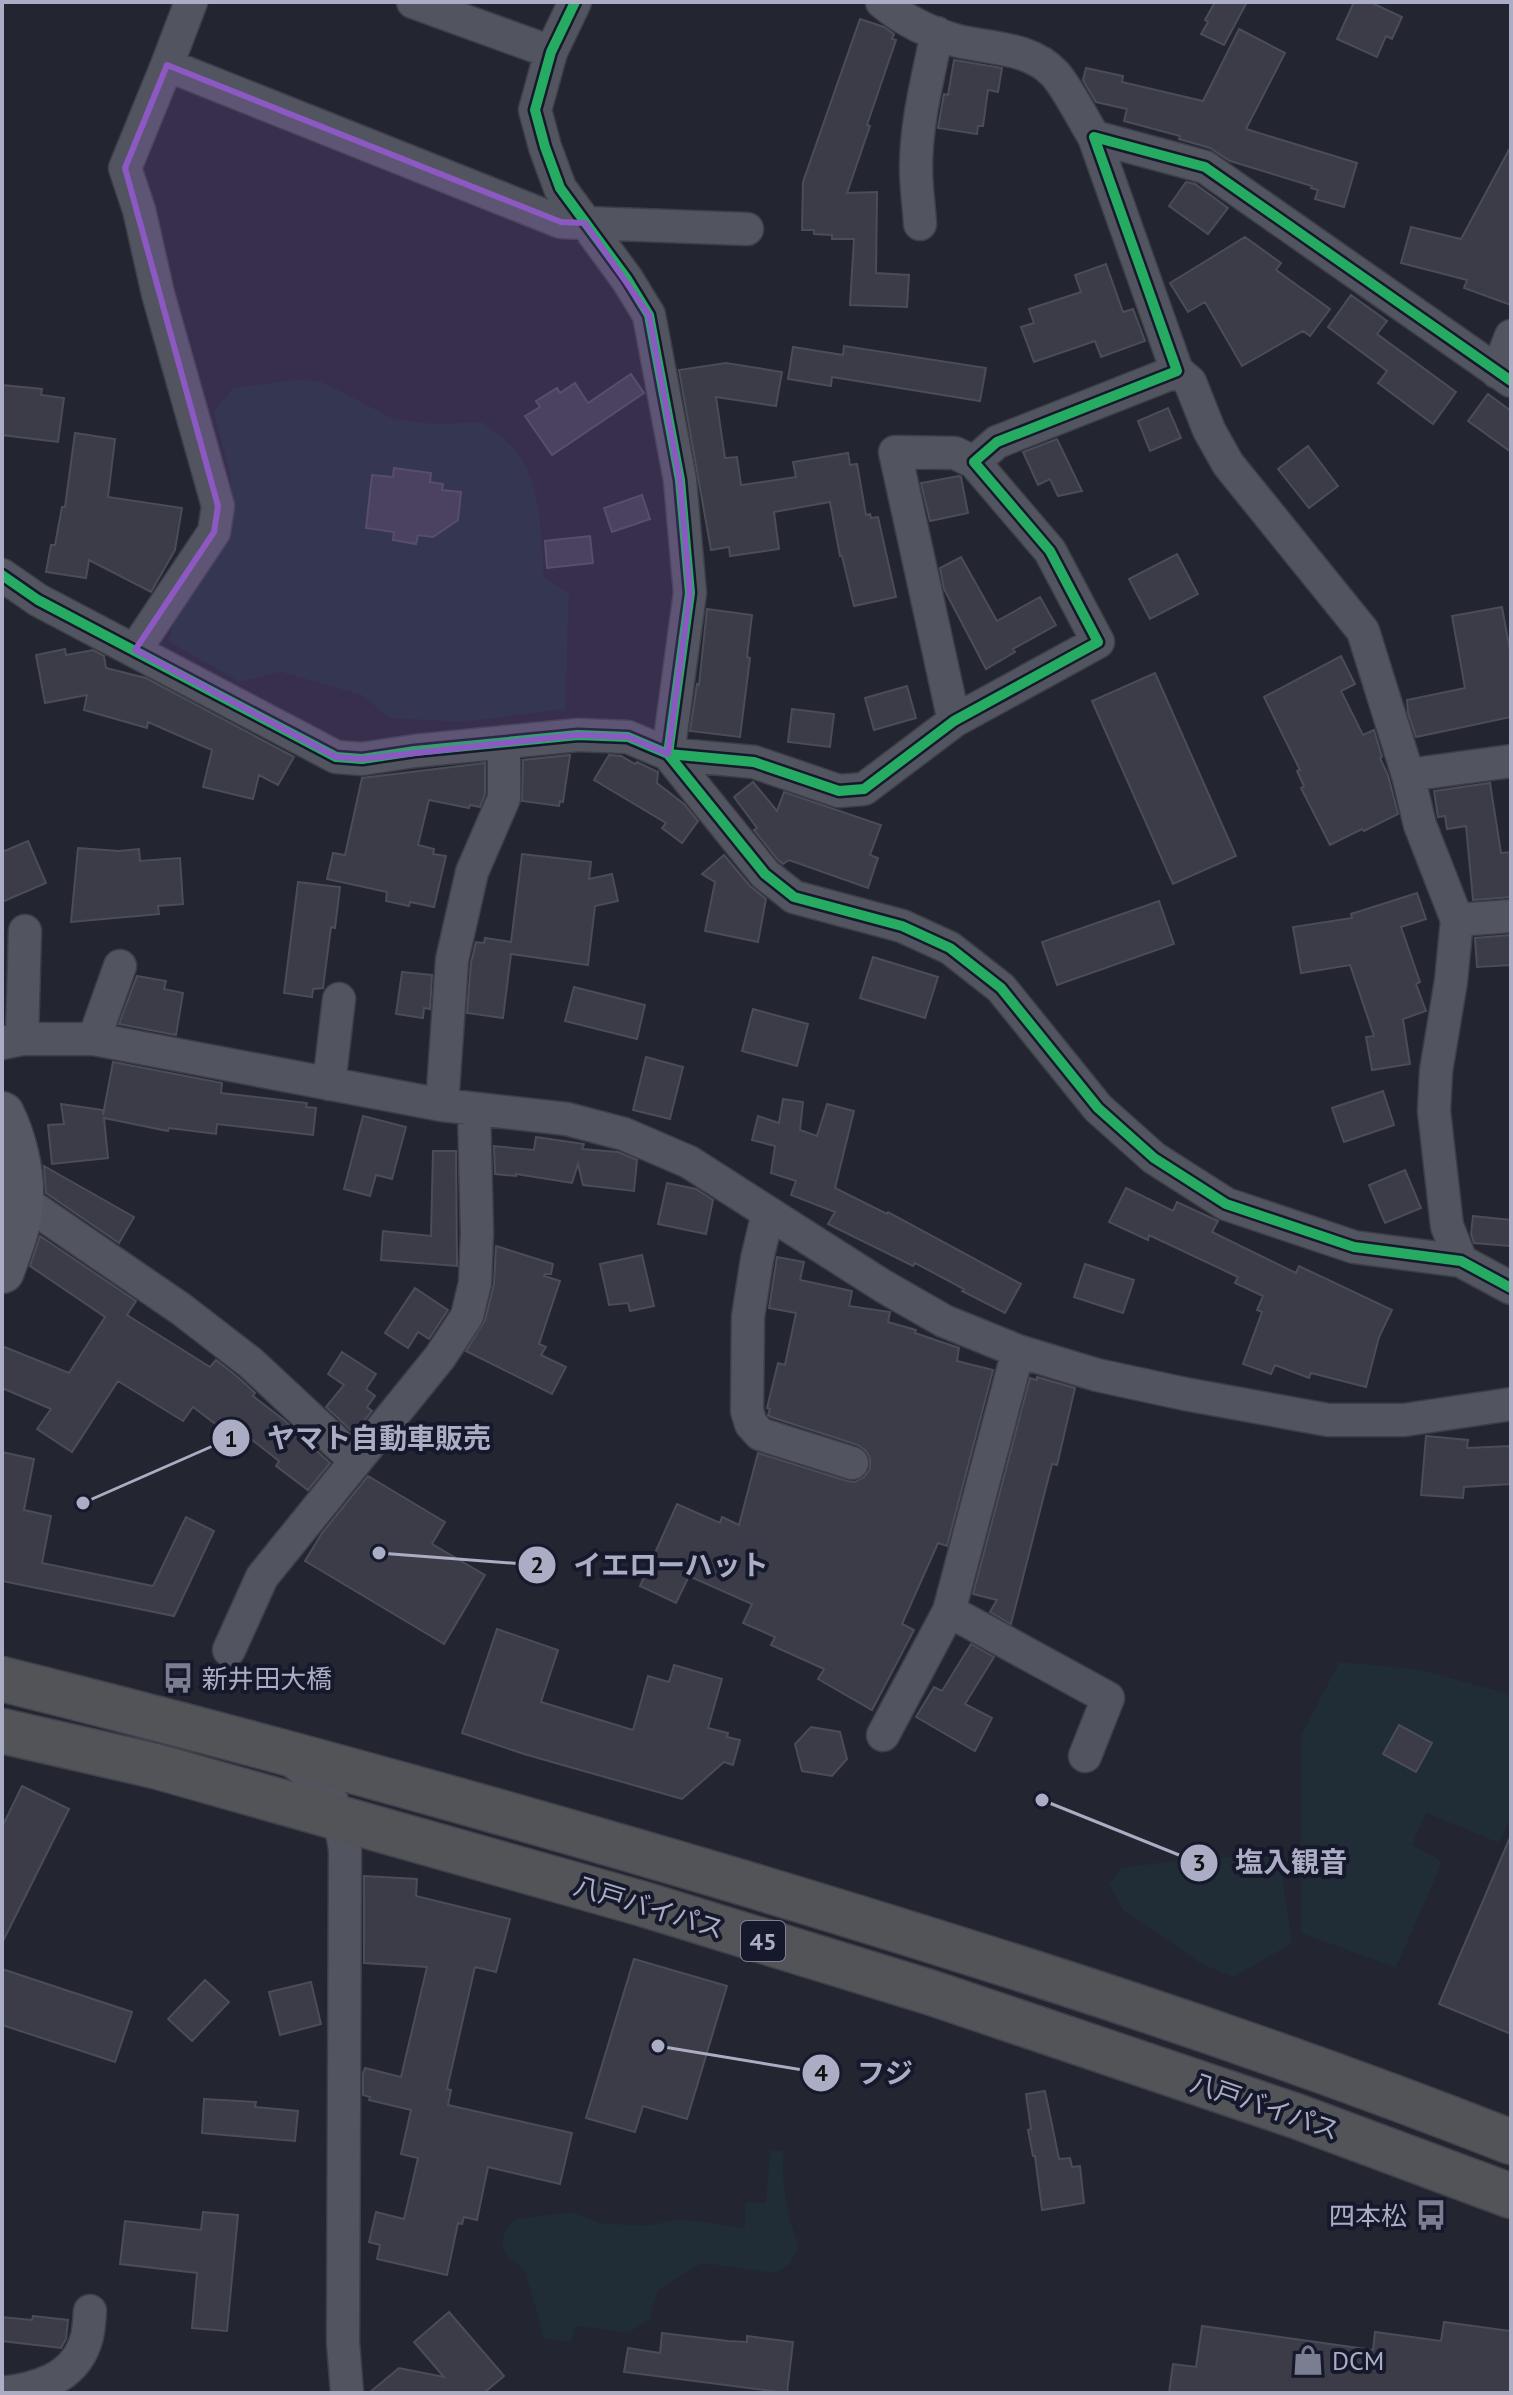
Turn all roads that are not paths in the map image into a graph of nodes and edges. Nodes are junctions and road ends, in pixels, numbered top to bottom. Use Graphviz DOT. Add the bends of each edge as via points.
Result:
graph roads {
  1 [pos="191,2"];
  2 [pos="413,2"];
  3 [pos="575,2"];
  4 [pos="882,2"];
  5 [pos="937,33"];
  6 [pos="551,52"];
  7 [pos="167,65"];
  8 [pos="1094,137"];
  9 [pos="585,223"];
  10 [pos="920,224"];
  11 [pos="747,229"];
  12 [pos="1511,336"];
  13 [pos="1177,371"];
  14 [pos="1504,377"];
  15 [pos="974,462"];
  16 [pos="2,575"];
  17 [pos="135,650"];
  18 [pos="954,721"];
  19 [pos="504,742"];
  20 [pos="668,754"];
  21 [pos="1511,761"];
  22 [pos="1408,775"];
  23 [pos="1511,916"];
  24 [pos="1457,920"];
  25 [pos="25,931"];
  26 [pos="120,966"];
  27 [pos="339,999"];
  28 [pos="94,1039"];
  29 [pos="12,1041"];
  30 [pos="329,1084"];
  31 [pos="442,1105"];
  32 [pos="474,1109"];
  33 [pos="2,1114"];
  34 [pos="22,1200"];
  35 [pos="768,1213"];
  36 [pos="1461,1261"];
  37 [pos="2,1271"];
  38 [pos="1511,1288"];
  39 [pos="1018,1351"];
  40 [pos="1511,1404"];
  41 [pos="355,1460"];
  42 [pos="852,1463"];
  43 [pos="949,1611"];
  44 [pos="229,1650"];
  45 [pos="2,1679"];
  46 [pos="2,1731"];
  47 [pos="883,1735"];
  48 [pos="278,1751"];
  49 [pos="1085,1756"];
  50 [pos="341,1818"];
  51 [pos="1511,2142"];
  52 [pos="1511,2196"];
  53 [pos="90,2311"];
  54 [pos="2,2393"];
  55 [pos="347,2393"];
  1 -- 7 [label="street"];
  2 -- 6 [label="street"];
  3 -- 6 [label="street"];
  4 -- 5 [label="street"];
  5 -- 8 [label="street" via="1032,57 1056,74"];
  5 -- 10 [label="street" via="918,135"];
  6 -- 9 [label="street" via="535,110 560,188"];
  7 -- 9 [label="street" via="561,222"];
  7 -- 17 [label="street" via="125,168 218,506 214,532"];
  8 -- 13 [label="street"];
  8 -- 14 [label="street" via="1205,167"];
  9 -- 11 [label="street"];
  9 -- 20 [label="street" via="649,315 680,480 690,593"];
  12 -- 14 [label="street"];
  13 -- 15 [label="street" via="997,442"];
  13 -- 22 [label="street" via="1190,382 1228,464 1363,631"];
  15 -- 18 [label="street" via="955,453 895,452"];
  15 -- 18 [label="street" via="1050,551 1098,642"];
  16 -- 17 [label="street" via="38,600"];
  17 -- 19 [label="street" via="336,757 362,759"];
  18 -- 20 [label="street" via="864,789 839,791 754,762"];
  19 -- 20 [label="street" via="578,735 628,737"];
  19 -- 31 [label="street" via="504,798 472,872 452,960"];
  20 -- 36 [label="street" via="765,874 794,897 902,926 950,948 1001,988 1098,1108 1154,1158 1226,1204 1354,1247"];
  21 -- 22 [label="street"];
  22 -- 24 [label="street" via="1420,825"];
  23 -- 24 [label="street"];
  24 -- 36 [label="street" via="1434,1111 1447,1226"];
  25 -- 29 [label="street"];
  26 -- 28 [label="street"];
  27 -- 30 [label="street"];
  28 -- 29 [label="street"];
  28 -- 30 [label="street"];
  30 -- 31 [label="street"];
  31 -- 32 [label="street"];
  32 -- 35 [label="street" via="567,1119 624,1134 689,1162"];
  32 -- 41 [label="street" via="477,1234 467,1316"];
  33 -- 34 [label="street"];
  34 -- 37 [label="street"];
  34 -- 41 [label="street" via="251,1363"];
  35 -- 39 [label="street" via="944,1321"];
  35 -- 42 [label="street" via="748,1317 751,1424 760,1434"];
  36 -- 38 [label="street"];
  39 -- 40 [label="street" via="1097,1375 1328,1420 1404,1420"];
  39 -- 43 [label="street"];
  41 -- 44 [label="street" via="262,1577"];
  43 -- 47 [label="street"];
  43 -- 49 [label="street" via="1108,1698"];
  45 -- 48 [label="highway, 八戸バイパス / 45"];
  46 -- 50 [label="highway, 八戸バイパス / 45" via="155,1766"];
  48 -- 50 [label="street" via="326,1789"];
  48 -- 51 [label="highway, 八戸バイパス / 45" via="938,1942 1166,2015"];
  50 -- 52 [label="highway, 八戸バイパス / 45" via="929,1992 1296,2116"];
  50 -- 55 [label="street" via="346,1858"];
  53 -- 54 [label="street" via="86,2342 66,2374"];
}
